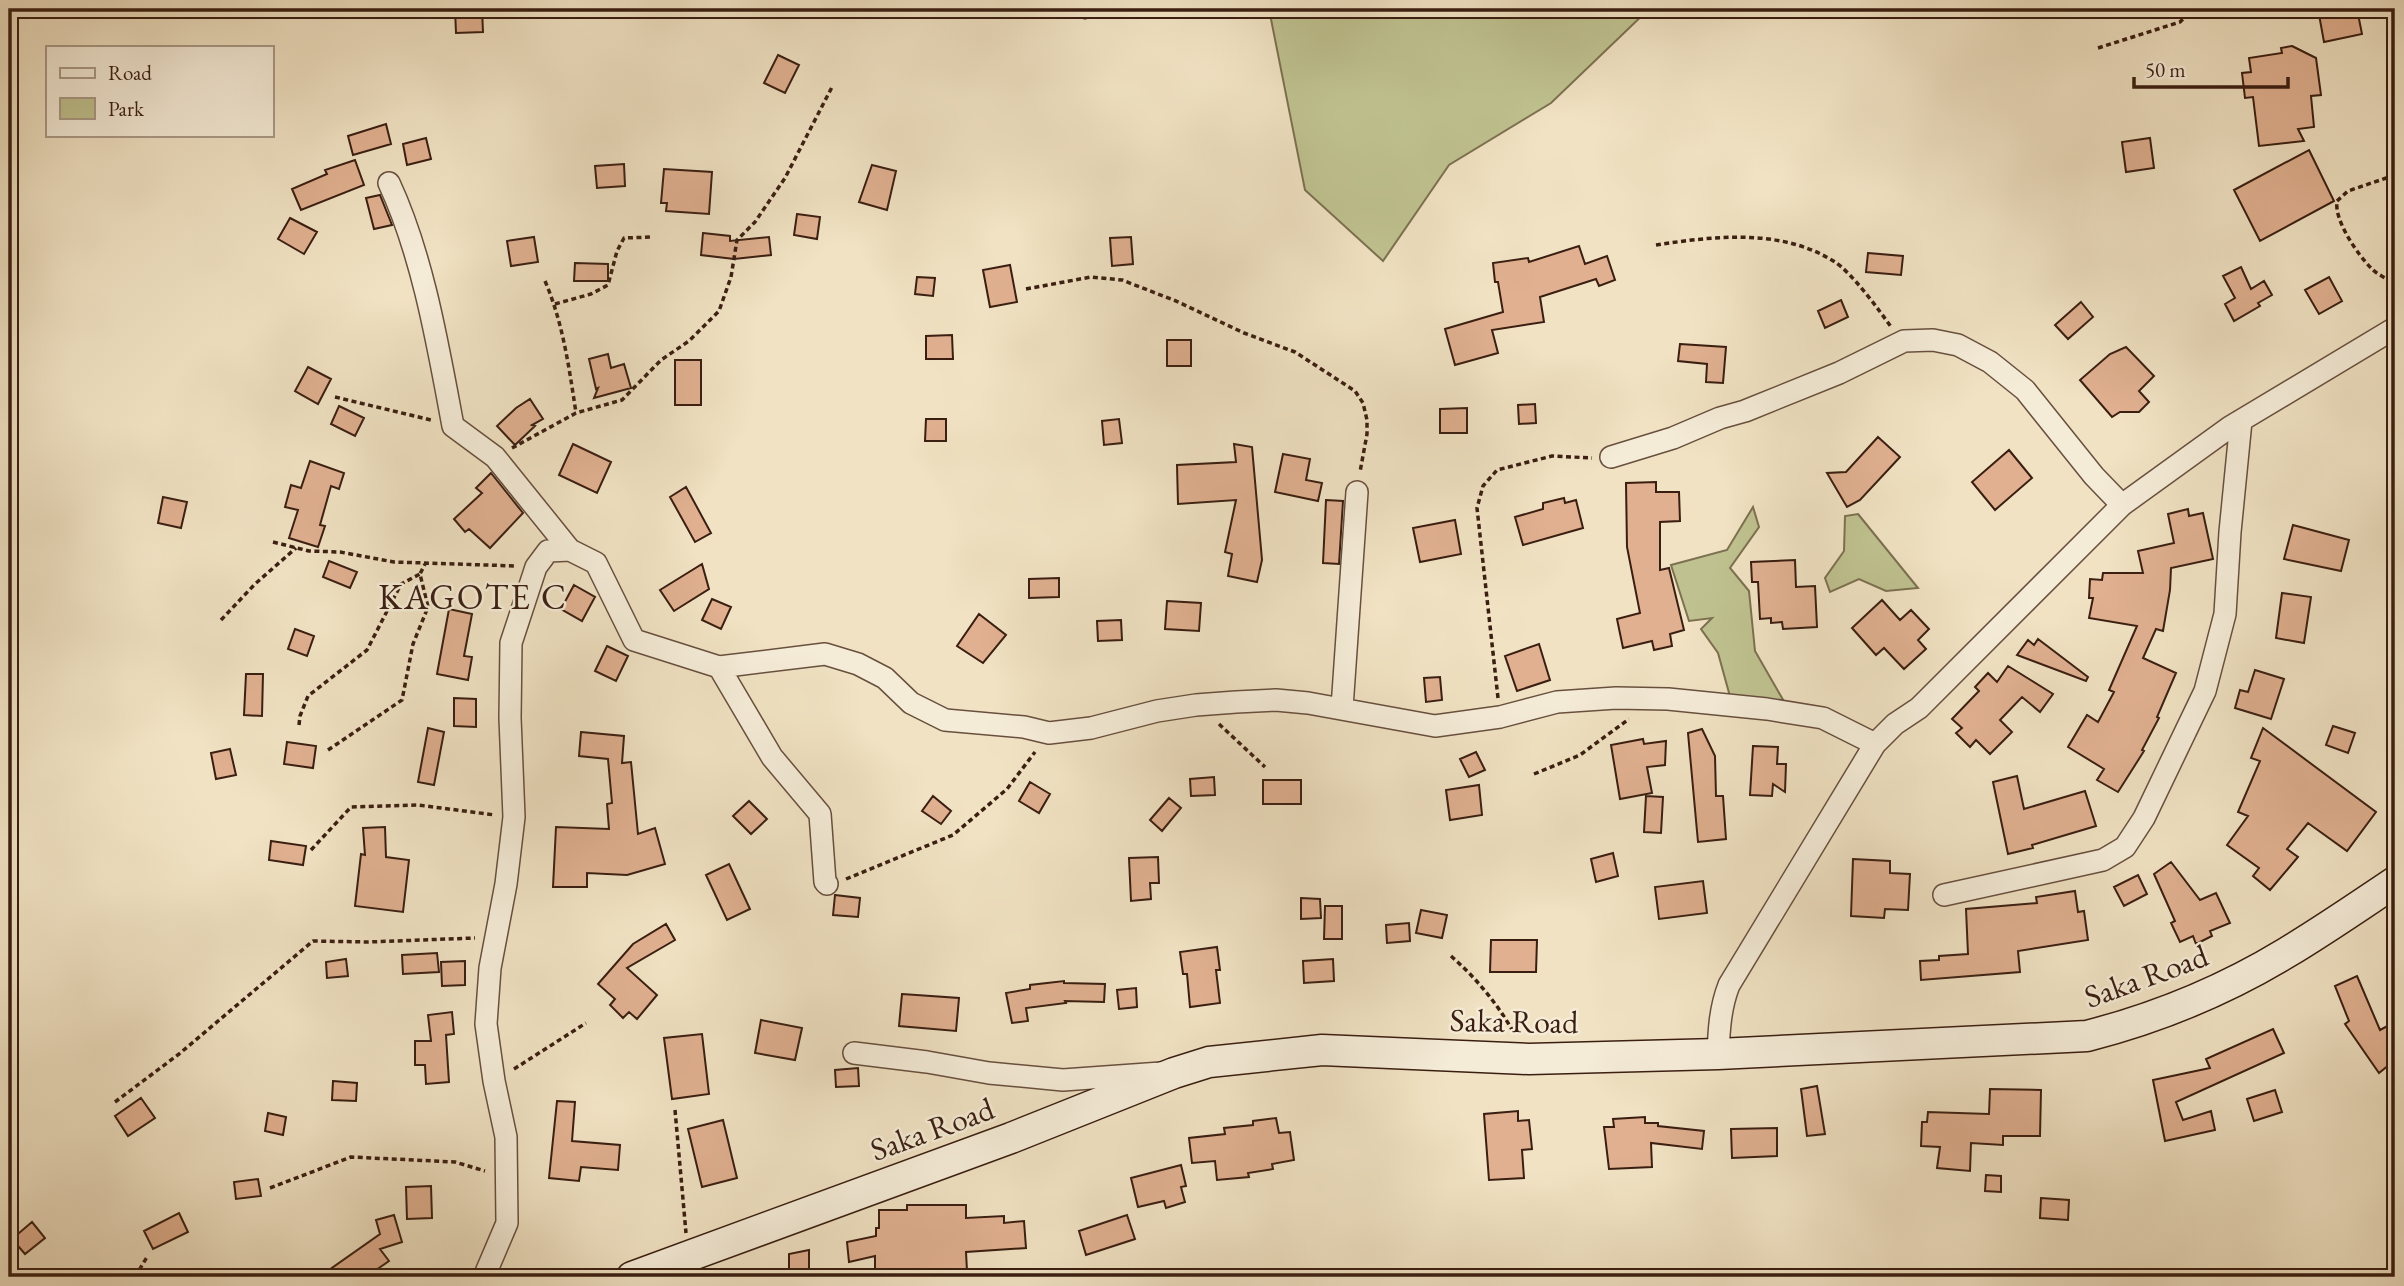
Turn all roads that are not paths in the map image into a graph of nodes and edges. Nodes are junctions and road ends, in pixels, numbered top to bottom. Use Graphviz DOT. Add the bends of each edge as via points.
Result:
graph roads {
  1 [pos="389,183"];
  2 [pos="2395,328"];
  3 [pos="2241,421"];
  4 [pos="1611,457"];
  5 [pos="1357,492"];
  6 [pos="2122,505"];
  7 [pos="570,550"];
  8 [pos="719,667"];
  9 [pos="1342,708"];
  10 [pos="1875,744"];
  11 [pos="2395,882"];
  12 [pos="827,884"];
  13 [pos="1944,895"];
  14 [pos="854,1053"];
  15 [pos="1718,1054"];
  16 [pos="1174,1073"];
  17 [pos="484,1277"];
  18 [pos="632,1277"];
  1 -- 7 [label="street" via="437,338 453,426 495,457"];
  2 -- 3 [label="street"];
  3 -- 6 [label="street"];
  3 -- 13 [label="street" via="2225,614 2217,650 2205,691 2144,818 2125,847 2104,860"];
  4 -- 6 [label="street" via="1745,411 1904,341 1933,340 1958,345 1990,362 2025,390"];
  5 -- 9 [label="street"];
  6 -- 10 [label="street" via="1919,708"];
  7 -- 8 [label="street" via="596,563 634,640"];
  7 -- 17 [label="street" via="548,551 536,567 511,643 514,817 490,968 486,1024 506,1137 507,1223"];
  8 -- 9 [label="street" via="825,654 885,678 911,703 945,720 1049,733 1091,729 1157,710 1196,705 1276,700"];
  8 -- 12 [label="street" via="772,757 820,814"];
  9 -- 10 [label="street" via="1435,726 1500,717 1557,702 1668,699 1823,719"];
  10 -- 15 [label="street" via="1729,985 1719,1020"];
  11 -- 15 [label="main road, Saka Road" via="2285,953 2213,992 2130,1025 2087,1036"];
  14 -- 16 [label="street" via="1063,1080"];
  15 -- 16 [label="main road, Saka Road" via="1528,1059 1322,1050 1209,1062"];
  16 -- 18 [label="main road, Saka Road"];
}
